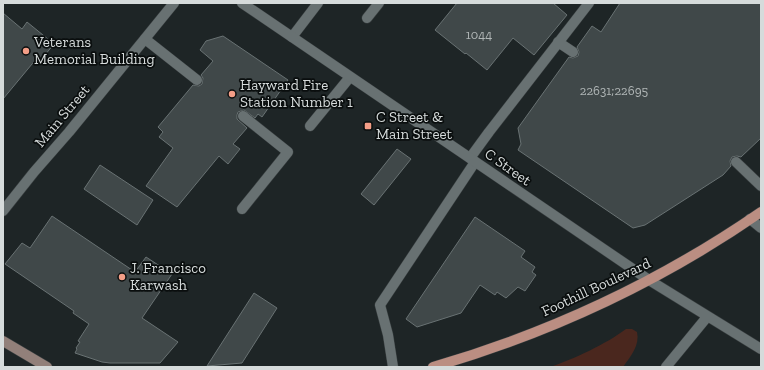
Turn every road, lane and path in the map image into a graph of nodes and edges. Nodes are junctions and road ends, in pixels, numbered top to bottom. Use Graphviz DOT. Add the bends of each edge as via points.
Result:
graph roads {
  1 [pos="174,3"];
  2 [pos="242,3"];
  3 [pos="318,3"];
  4 [pos="379,3"];
  5 [pos="589,3"];
  6 [pos="367,18"];
  7 [pos="292,37"];
  8 [pos="145,39"];
  9 [pos="558,42"];
  10 [pos="573,52"];
  11 [pos="350,77"];
  12 [pos="197,80"];
  13 [pos="243,116"];
  14 [pos="310,126"];
  15 [pos="473,160"];
  16 [pos="736,162"];
  17 [pos="761,186"];
  18 [pos="242,209"];
  19 [pos="3,211"];
  20 [pos="761,212"];
  21 [pos="750,219"];
  22 [pos="761,228"];
  23 [pos="649,280"];
  24 [pos="707,317"];
  25 [pos="3,341"];
  26 [pos="761,349"];
  27 [pos="47,367"];
  28 [pos="393,367"];
  29 [pos="433,367"];
  30 [pos="666,367"];
  1 -- 8 [label="street, Main Street"];
  2 -- 7 [label="street, C Street"];
  3 -- 7 [label="street"];
  4 -- 6 [label="street"];
  5 -- 9 [label="street"];
  7 -- 11 [label="street, C Street"];
  8 -- 12 [label="street"];
  8 -- 19 [label="street, Main Street"];
  9 -- 10 [label="street"];
  9 -- 15 [label="street" via="488,133"];
  11 -- 14 [label="street"];
  11 -- 15 [label="street, C Street"];
  13 -- 18 [label="street" via="288,152"];
  15 -- 23 [label="street, C Street"];
  15 -- 28 [label="street" via="380,306"];
  16 -- 17 [label="street"];
  20 -- 21 [label="main road, Foothill Boulevard"];
  21 -- 22 [label="street"];
  21 -- 23 [label="main road, Foothill Boulevard"];
  23 -- 24 [label="street, C Street"];
  23 -- 29 [label="main road, Foothill Boulevard" via="541,330"];
  24 -- 26 [label="street, C Street"];
  24 -- 30 [label="street"];
  25 -- 27 [label="main road"];
}
